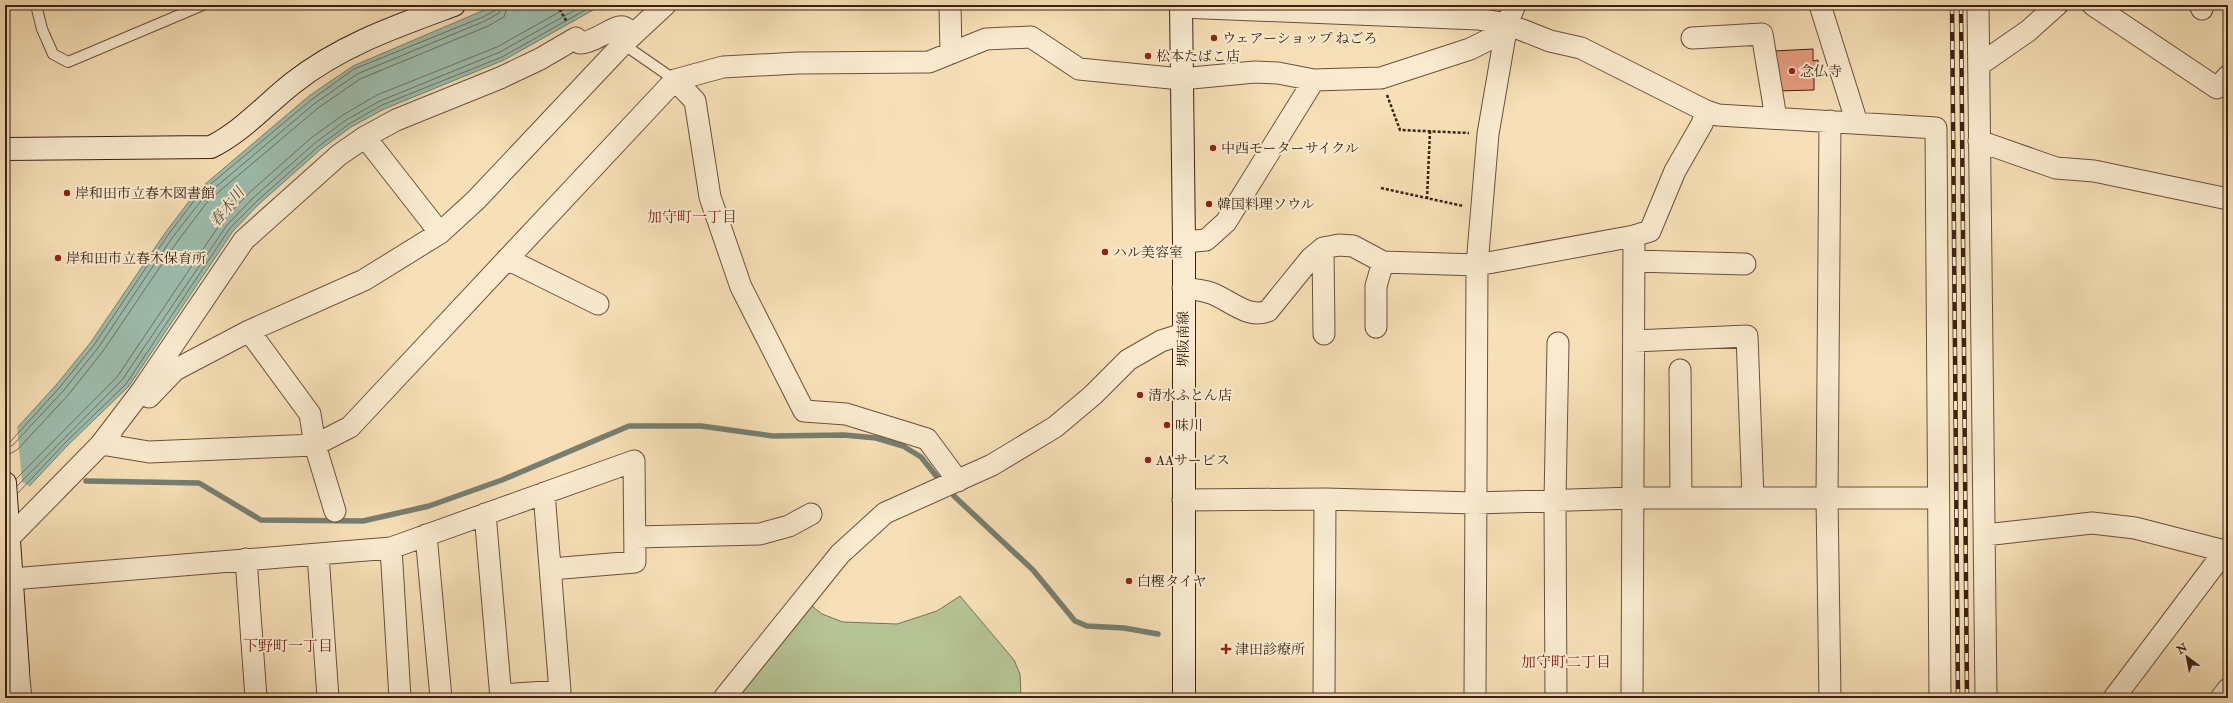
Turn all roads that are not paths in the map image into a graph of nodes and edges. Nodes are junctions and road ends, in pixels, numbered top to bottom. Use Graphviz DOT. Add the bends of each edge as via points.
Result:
graph roads {
  1 [pos="36,5"];
  2 [pos="203,5"];
  3 [pos="454,5"];
  4 [pos="665,5"];
  5 [pos="950,5"];
  6 [pos="1820,5"];
  7 [pos="1978,5"];
  8 [pos="2057,5"];
  9 [pos="2093,5"];
  10 [pos="1181,6"];
  11 [pos="1509,20"];
  12 [pos="1692,38"];
  13 [pos="628,40"];
  14 [pos="951,53"];
  15 [pos="1979,65"];
  16 [pos="2228,76"];
  17 [pos="1181,79"];
  18 [pos="675,80"];
  19 [pos="1314,80"];
  20 [pos="1706,111"];
  21 [pos="1776,118"];
  22 [pos="1830,121"];
  23 [pos="1857,123"];
  24 [pos="365,137"];
  25 [pos="1979,141"];
  26 [pos="5,149"];
  27 [pos="2228,199"];
  28 [pos="440,233"];
  29 [pos="1634,236"];
  30 [pos="1184,242"];
  31 [pos="1323,248"];
  32 [pos="507,259"];
  33 [pos="1634,261"];
  34 [pos="1383,262"];
  35 [pos="1745,264"];
  36 [pos="1477,265"];
  37 [pos="1183,288"];
  38 [pos="598,304"];
  39 [pos="1381,317"];
  40 [pos="249,331"];
  41 [pos="1183,334"];
  42 [pos="1324,334"];
  43 [pos="1634,341"];
  44 [pos="1558,343"];
  45 [pos="1680,370"];
  46 [pos="102,444"];
  47 [pos="316,445"];
  48 [pos="958,481"];
  49 [pos="5,483"];
  50 [pos="544,493"];
  51 [pos="1633,498"];
  52 [pos="1681,498"];
  53 [pos="1753,498"];
  54 [pos="1827,498"];
  55 [pos="1938,498"];
  56 [pos="1326,499"];
  57 [pos="1183,500"];
  58 [pos="1555,500"];
  59 [pos="1475,503"];
  60 [pos="336,511"];
  61 [pos="485,514"];
  62 [pos="811,514"];
  63 [pos="8,532"];
  64 [pos="426,535"];
  65 [pos="1985,535"];
  66 [pos="635,537"];
  67 [pos="391,548"];
  68 [pos="2227,551"];
  69 [pos="318,554"];
  70 [pos="246,559"];
  71 [pos="551,569"];
  72 [pos="12,579"];
  73 [pos="18,670"];
  74 [pos="2228,689"];
  75 [pos="501,696"];
  76 [pos="21,698"];
  77 [pos="256,698"];
  78 [pos="328,698"];
  79 [pos="400,698"];
  80 [pos="441,698"];
  81 [pos="724,698"];
  82 [pos="1184,698"];
  83 [pos="1324,698"];
  84 [pos="1475,698"];
  85 [pos="1556,698"];
  86 [pos="1632,698"];
  87 [pos="1830,698"];
  88 [pos="1940,698"];
  89 [pos="1986,698"];
  90 [pos="2114,698"];
  91 [pos="2221,698"];
  1 -- 2 [label="lane" via="42,29 53,54 68,62"];
  3 -- 26 [label="main road" via="372,35 330,57 292,83 231,137 211,147"];
  4 -- 13 [label="street"];
  5 -- 14 [label="street"];
  6 -- 23 [label="street"];
  7 -- 15 [label="street"];
  8 -- 15 [label="street" via="2028,31"];
  9 -- 16 [label="street" via="2217,88"];
  10 -- 11 [label="street"];
  10 -- 17 [label="main road, 堺阪南線"];
  11 -- 19 [label="street" via="1470,49 1381,78"];
  11 -- 20 [label="street" via="1550,41 1580,48"];
  11 -- 36 [label="street" via="1488,134"];
  12 -- 21 [label="street" via="1762,34"];
  13 -- 18 [label="lane"];
  13 -- 24 [label="street" via="624,27 618,26 589,43 580,43 576,38 500,78 396,120"];
  13 -- 28 [label="street" via="476,200"];
  14 -- 17 [label="street" via="986,39 1031,37 1079,69"];
  14 -- 18 [label="street" via="929,62 798,63 723,67"];
  15 -- 25 [label="street"];
  17 -- 19 [label="street" via="1263,72"];
  17 -- 30 [label="main road, 堺阪南線"];
  18 -- 32 [label="street"];
  18 -- 48 [label="street" via="695,101 710,197 741,287 804,412 846,414 927,439"];
  19 -- 30 [label="street" via="1226,222 1206,240"];
  20 -- 21 [label="street" via="1718,115"];
  20 -- 29 [label="street" via="1702,124 1675,171 1650,231"];
  21 -- 22 [label="street"];
  22 -- 23 [label="street"];
  22 -- 54 [label="street"];
  23 -- 55 [label="street" via="1936,128"];
  24 -- 28 [label="street"];
  24 -- 46 [label="street" via="339,155 244,240 143,389"];
  25 -- 27 [label="street" via="2056,168 2094,170"];
  25 -- 65 [label="street"];
  28 -- 40 [label="street" via="364,280"];
  29 -- 33 [label="street"];
  29 -- 36 [label="street"];
  30 -- 37 [label="main road, 堺阪南線"];
  31 -- 34 [label="street" via="1353,246"];
  31 -- 37 [label="street" via="1311,258 1268,311 1258,315 1211,293"];
  31 -- 42 [label="street"];
  32 -- 38 [label="street"];
  32 -- 47 [label="street" via="350,427"];
  33 -- 35 [label="street"];
  33 -- 43 [label="street"];
  34 -- 36 [label="street"];
  34 -- 39 [label="street" via="1376,286"];
  36 -- 59 [label="street"];
  37 -- 41 [label="main road, 堺阪南線"];
  40 -- 46 [label="street" via="176,370"];
  40 -- 47 [label="street" via="310,414"];
  41 -- 48 [label="street" via="1161,341 1128,360 1093,395 1055,426"];
  41 -- 57 [label="main road, 堺阪南線"];
  43 -- 51 [label="street"];
  43 -- 53 [label="street" via="1747,336"];
  44 -- 58 [label="street"];
  45 -- 52 [label="street"];
  46 -- 47 [label="street" via="149,452"];
  46 -- 63 [label="street"];
  47 -- 60 [label="street"];
  48 -- 81 [label="street" via="885,513 840,554"];
  49 -- 63 [label="main road"];
  50 -- 61 [label="street"];
  50 -- 66 [label="street" via="634,461"];
  50 -- 71 [label="street"];
  51 -- 52 [label="street"];
  51 -- 58 [label="street"];
  51 -- 86 [label="street"];
  52 -- 53 [label="street"];
  53 -- 54 [label="street"];
  54 -- 55 [label="street"];
  54 -- 87 [label="street"];
  55 -- 88 [label="street"];
  56 -- 57 [label="street"];
  56 -- 59 [label="street"];
  56 -- 83 [label="street"];
  57 -- 82 [label="main road, 堺阪南線"];
  58 -- 59 [label="street"];
  58 -- 85 [label="street"];
  59 -- 84 [label="street"];
  61 -- 64 [label="street"];
  61 -- 75 [label="street"];
  62 -- 66 [label="street" via="789,526 760,534"];
  63 -- 72 [label="main road"];
  64 -- 67 [label="street"];
  64 -- 80 [label="street"];
  65 -- 68 [label="street" via="2092,523 2135,528"];
  65 -- 89 [label="street"];
  66 -- 71 [label="street" via="635,562"];
  67 -- 69 [label="street"];
  67 -- 79 [label="street"];
  68 -- 90 [label="street"];
  69 -- 70 [label="street"];
  69 -- 78 [label="street"];
  70 -- 72 [label="street"];
  70 -- 77 [label="street"];
  71 -- 75 [label="street" via="560,691"];
  72 -- 73 [label="main road"];
  73 -- 76 [label="street"];
  74 -- 91 [label="street"];
}
